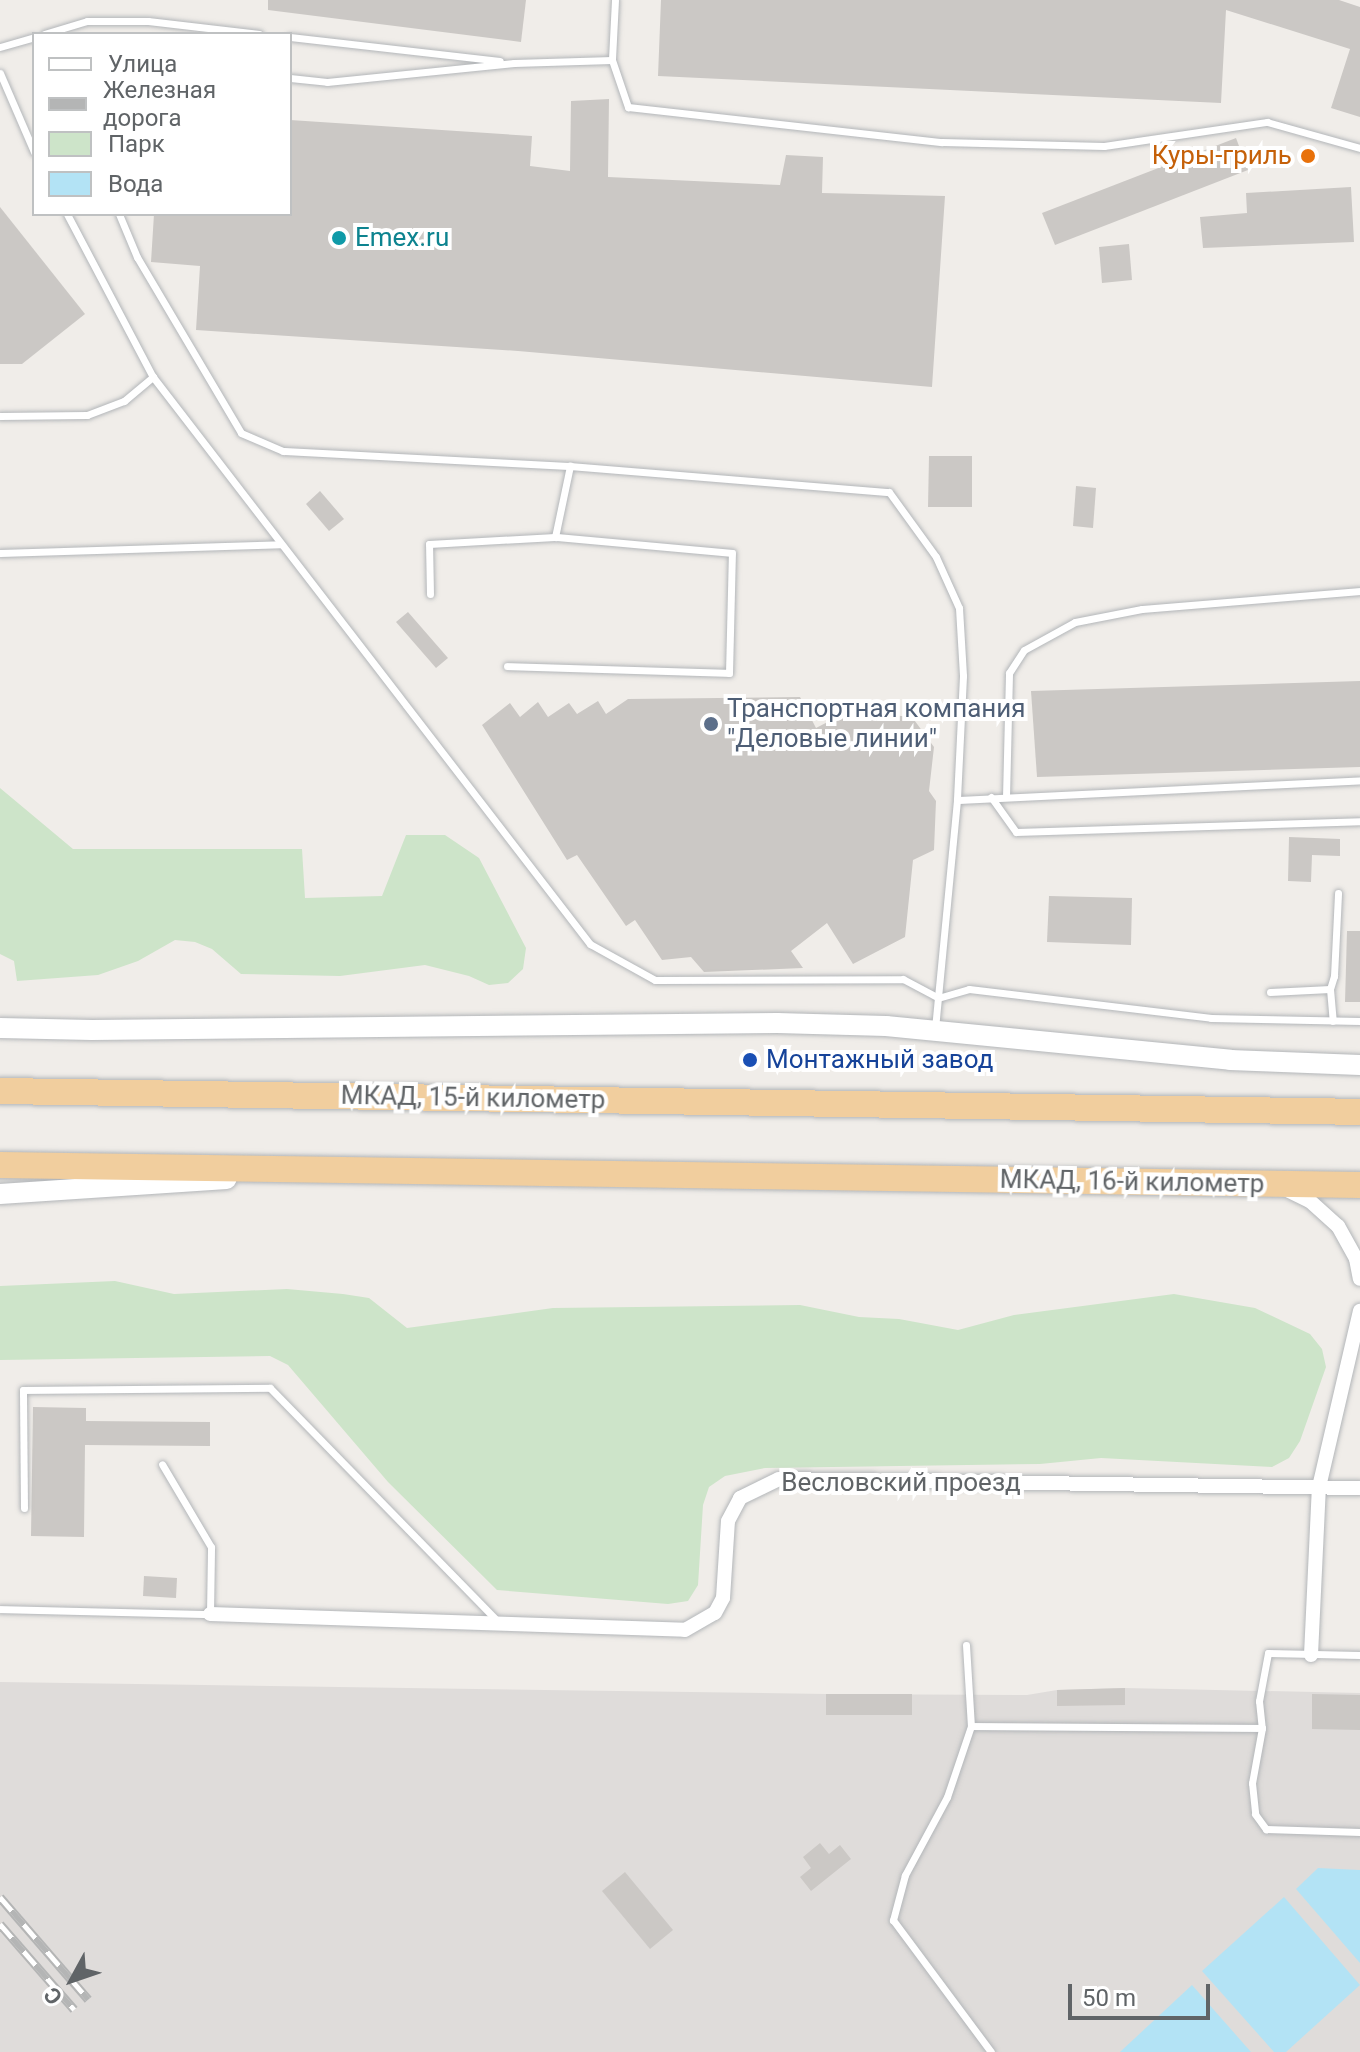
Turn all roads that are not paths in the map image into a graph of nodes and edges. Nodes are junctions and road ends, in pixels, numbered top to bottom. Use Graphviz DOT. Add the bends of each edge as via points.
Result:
graph roads {
  1 [pos="615,0"];
  2 [pos="51,32"];
  3 [pos="242,32"];
  4 [pos="292,37"];
  5 [pos="32,38"];
  6 [pos="0,47"];
  7 [pos="612,60"];
  8 [pos="514,63"];
  9 [pos="0,73"];
  10 [pos="292,78"];
  11 [pos="2,85"];
  12 [pos="32,148"];
  13 [pos="1360,148"];
  14 [pos="68,216"];
  15 [pos="120,216"];
  16 [pos="153,377"];
  17 [pos="0,416"];
  18 [pos="570,466"];
  19 [pos="555,537"];
  20 [pos="281,544"];
  21 [pos="0,553"];
  22 [pos="1360,591"];
  23 [pos="430,594"];
  24 [pos="507,666"];
  25 [pos="1360,780"];
  26 [pos="991,797"];
  27 [pos="1006,797"];
  28 [pos="957,800"];
  29 [pos="1360,821"];
  30 [pos="1338,893"];
  31 [pos="1330,989"];
  32 [pos="1270,992"];
  33 [pos="938,998"];
  34 [pos="1333,1021"];
  35 [pos="1360,1021"];
  36 [pos="0,1028"];
  37 [pos="935,1032"];
  38 [pos="1360,1065"];
  39 [pos="0,1091"];
  40 [pos="1360,1112"];
  41 [pos="0,1165"];
  42 [pos="358,1170"];
  43 [pos="1276,1184"];
  44 [pos="1360,1185"];
  45 [pos="0,1194"];
  46 [pos="1360,1279"];
  47 [pos="1360,1311"];
  48 [pos="162,1464"];
  49 [pos="1319,1487"];
  50 [pos="1360,1488"];
  51 [pos="24,1508"];
  52 [pos="0,1609"];
  53 [pos="210,1614"];
  54 [pos="500,1624"];
  55 [pos="966,1645"];
  56 [pos="1311,1655"];
  57 [pos="1360,1655"];
  58 [pos="971,1726"];
  59 [pos="1262,1728"];
  60 [pos="1360,1832"];
  61 [pos="991,2052"];
  1 -- 7 [label="lane"];
  2 -- 3 [label="lane" via="87,21 148,21"];
  4 -- 8 [label="lane"];
  5 -- 6 [label="lane"];
  7 -- 8 [label="lane"];
  7 -- 13 [label="lane" via="628,107 942,142 1104,146 1267,122"];
  8 -- 10 [label="lane" via="327,82"];
  9 -- 11 [label="lane"];
  11 -- 12 [label="lane"];
  14 -- 16 [label="lane"];
  15 -- 18 [label="lane" via="137,257 241,433 283,451"];
  16 -- 17 [label="lane" via="124,401 87,415"];
  16 -- 20 [label="lane"];
  18 -- 19 [label="lane"];
  18 -- 28 [label="lane" via="889,492 936,557 959,608 963,676"];
  19 -- 23 [label="lane" via="429,544"];
  19 -- 24 [label="lane" via="732,553 729,673"];
  20 -- 21 [label="lane"];
  20 -- 33 [label="lane" via="590,944 655,980 903,979"];
  22 -- 27 [label="lane" via="1142,609 1075,622 1024,650 1009,673"];
  25 -- 27 [label="lane"];
  26 -- 27 [label="lane"];
  26 -- 28 [label="lane"];
  26 -- 29 [label="lane" via="1016,832"];
  28 -- 33 [label="lane"];
  30 -- 31 [label="lane"];
  31 -- 32 [label="lane"];
  31 -- 34 [label="lane"];
  33 -- 34 [label="lane" via="969,989 1211,1018"];
  33 -- 37 [label="lane"];
  34 -- 35 [label="lane"];
  36 -- 37 [label="main road" via="777,1023"];
  37 -- 38 [label="main road" via="1230,1060"];
  39 -- 40 [label="highway, МКАД, 15-й километр"];
  41 -- 42 [label="highway"];
  42 -- 43 [label="highway, МКАД, 16-й километр"];
  42 -- 45 [label="main road"];
  43 -- 44 [label="highway, МКАД, 16-й километр"];
  43 -- 46 [label="street" via="1310,1201 1338,1226"];
  47 -- 49 [label="street"];
  48 -- 53 [label="lane" via="211,1547"];
  49 -- 50 [label="street, Весловский проезд"];
  49 -- 54 [label="street, Весловский проезд" via="779,1479 740,1498 728,1521 723,1598 700,1625 685,1630"];
  49 -- 56 [label="street"];
  51 -- 54 [label="lane" via="23,1390 270,1388"];
  52 -- 53 [label="lane"];
  53 -- 54 [label="street, Весловский проезд"];
  55 -- 58 [label="lane"];
  56 -- 57 [label="lane"];
  56 -- 59 [label="lane" via="1268,1653 1259,1701"];
  58 -- 59 [label="lane"];
  58 -- 61 [label="lane" via="947,1797 905,1875 893,1920"];
  59 -- 60 [label="lane" via="1252,1783 1255,1814 1266,1829"];
}
